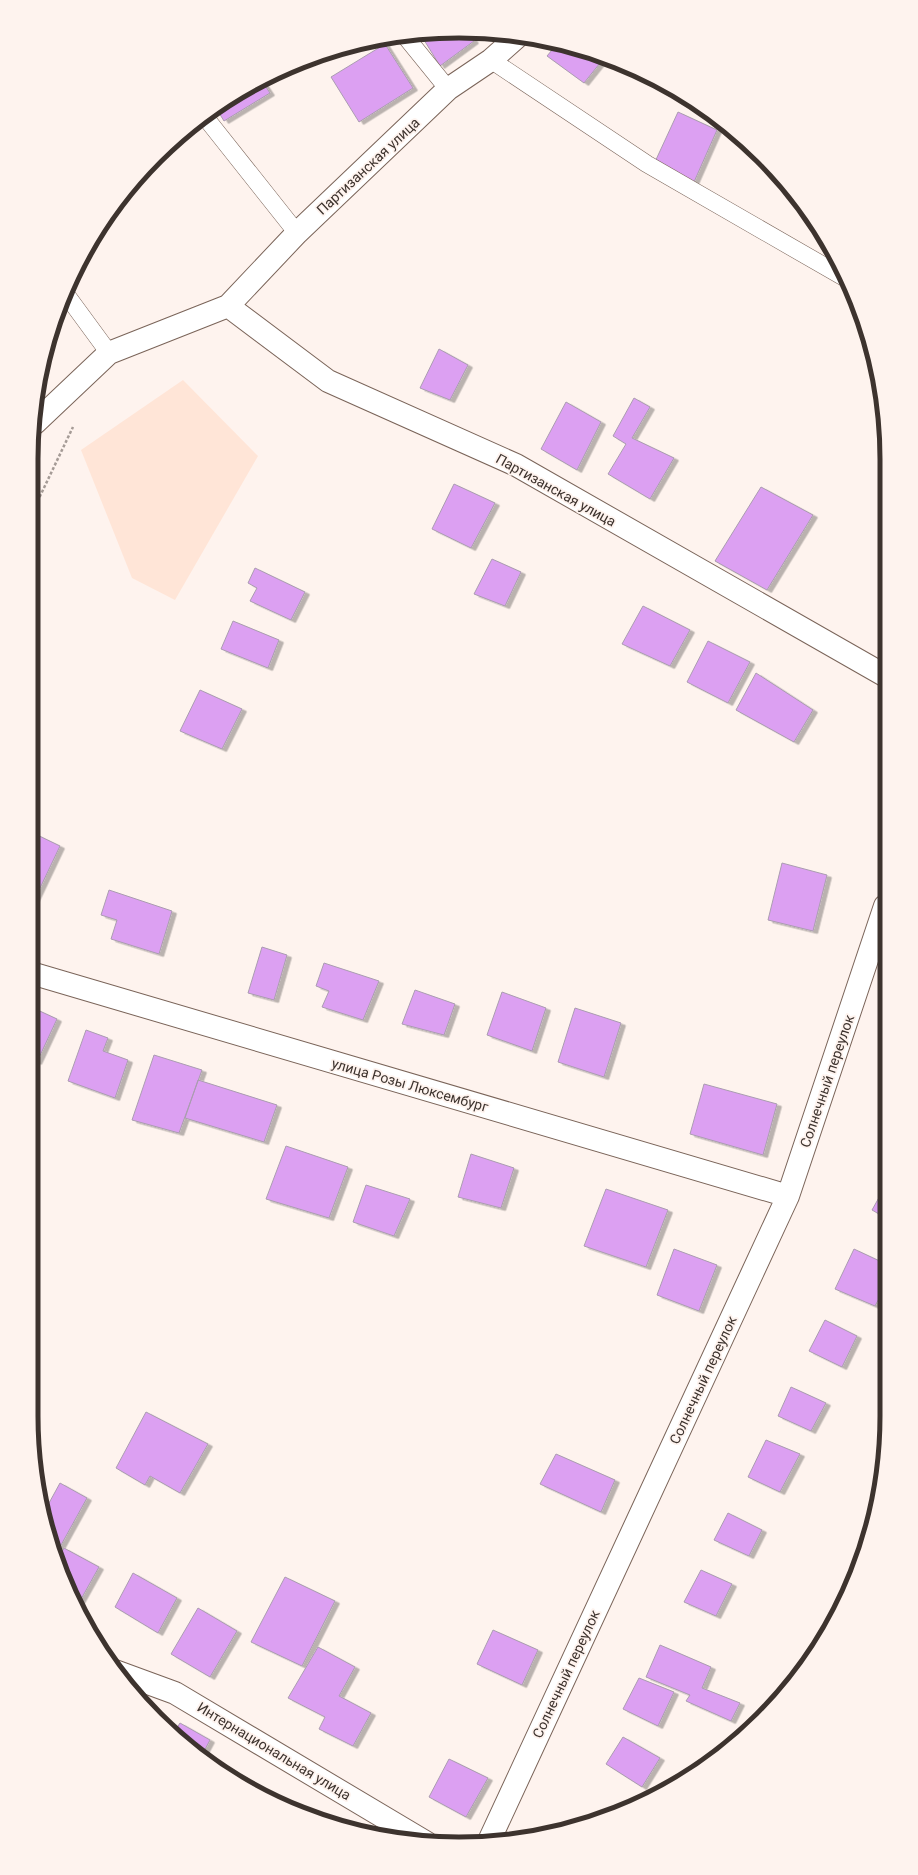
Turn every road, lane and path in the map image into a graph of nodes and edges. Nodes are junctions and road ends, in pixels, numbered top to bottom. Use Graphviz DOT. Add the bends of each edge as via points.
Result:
graph roads {
  1 [pos="409,41"];
  2 [pos="512,42"];
  3 [pos="491,60"];
  4 [pos="448,90"];
  5 [pos="208,121"];
  6 [pos="297,233"];
  7 [pos="837,274"];
  8 [pos="70,299"];
  9 [pos="228,306"];
  10 [pos="110,353"];
  11 [pos="41,417"];
  12 [pos="74,424"];
  13 [pos="38,500"];
  14 [pos="880,673"];
  15 [pos="879,950"];
  16 [pos="38,975"];
  17 [pos="788,1196"];
  18 [pos="127,1675"];
  19 [pos="414,1834"];
  20 [pos="492,1835"];
  1 -- 4 [label="lane"];
  2 -- 3 [label="street, Партизанская улица"];
  3 -- 4 [label="street, Партизанская улица"];
  3 -- 7 [label="lane" via="647,164"];
  4 -- 6 [label="street, Партизанская улица"];
  5 -- 6 [label="lane"];
  6 -- 9 [label="street, Партизанская улица"];
  8 -- 10 [label="lane"];
  9 -- 10 [label="street, Партизанская улица"];
  9 -- 14 [label="street, Партизанская улица" via="328,381 516,466"];
  10 -- 11 [label="street, Партизанская улица"];
  12 -- 13 [label="path"];
  15 -- 17 [label="street, Солнечный переулок"];
  16 -- 17 [label="street, улица Розы Люксембург"];
  17 -- 20 [label="street, Солнечный переулок"];
  18 -- 19 [label="street, Интернациональная улица" via="175,1693"];
}
